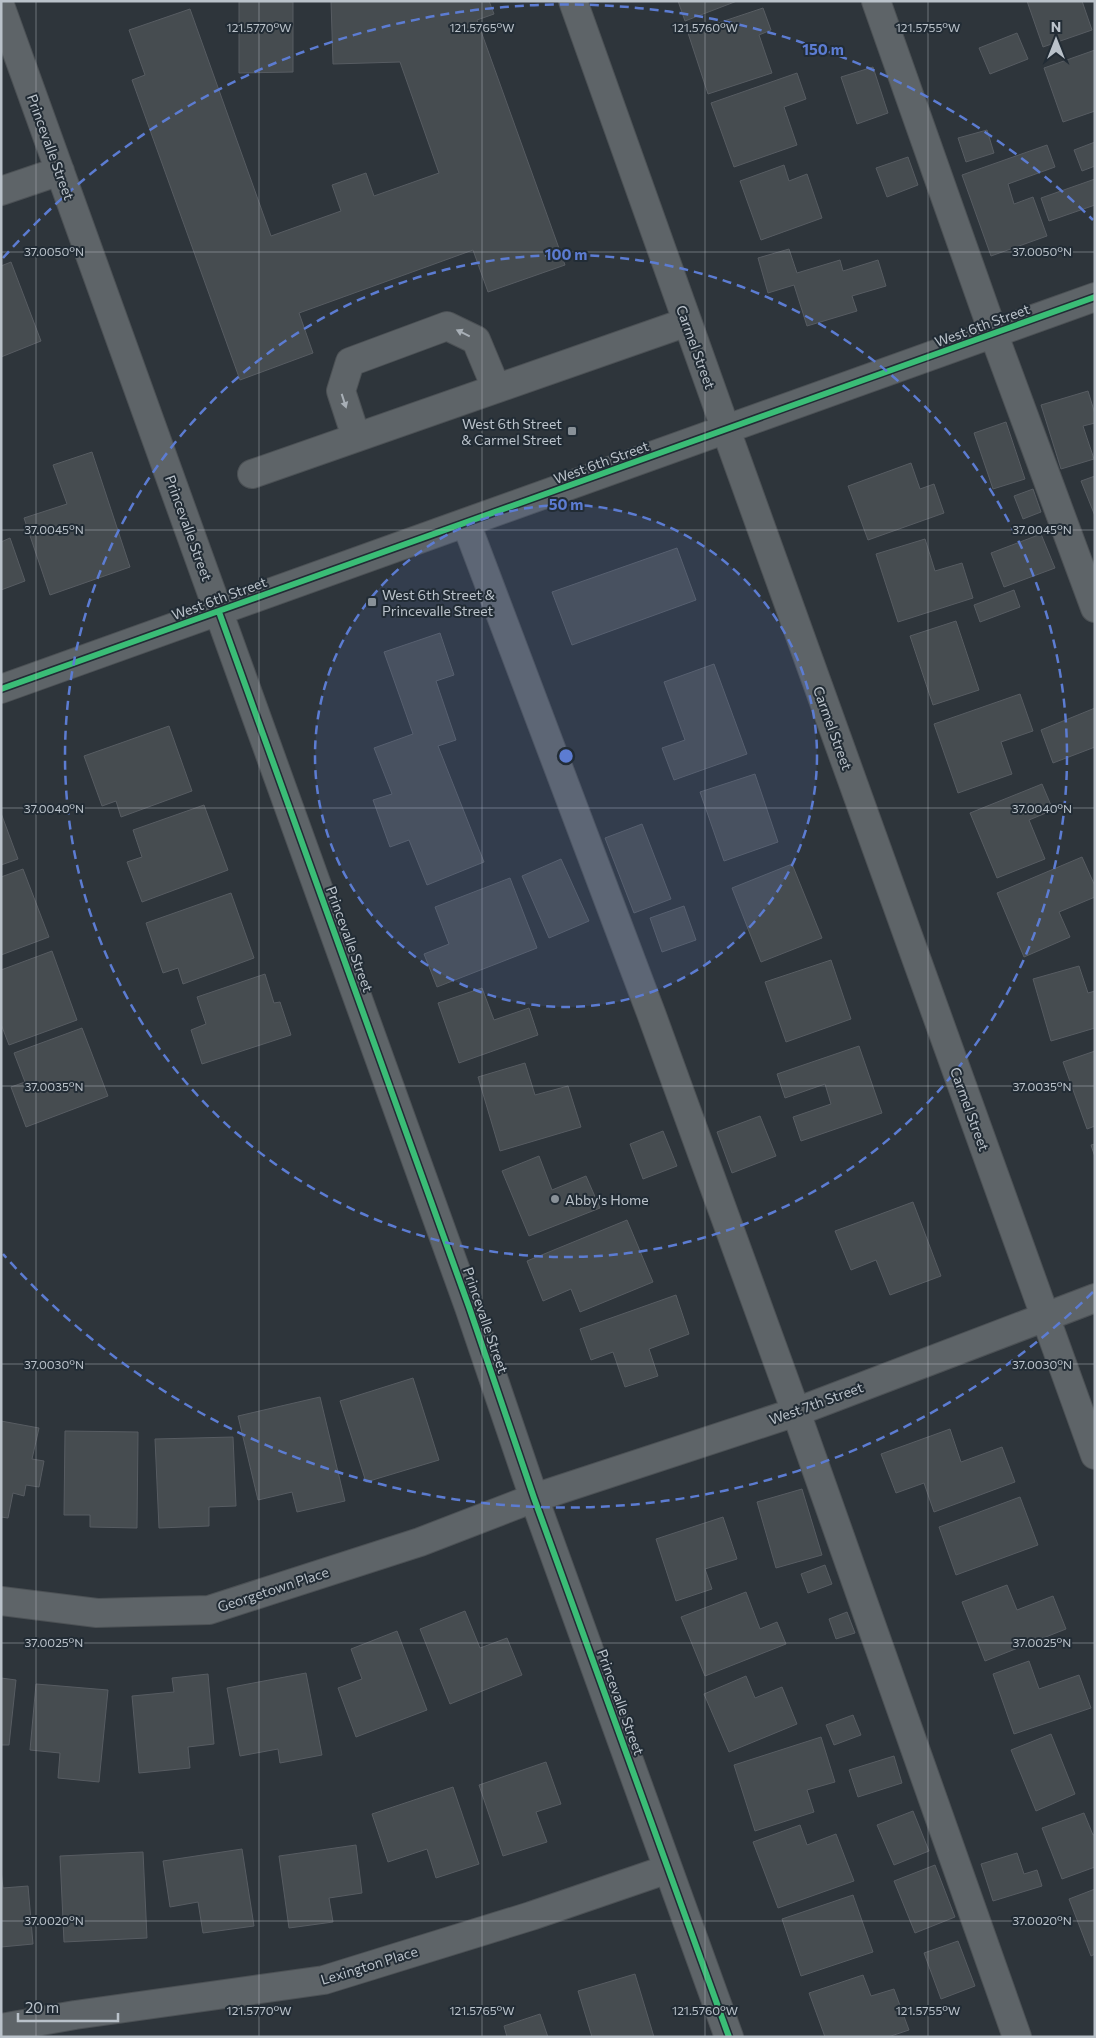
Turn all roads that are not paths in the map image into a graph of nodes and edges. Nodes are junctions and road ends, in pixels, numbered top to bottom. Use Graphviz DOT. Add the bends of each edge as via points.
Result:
graph roads {
  1 [pos="573,1"];
  2 [pos="876,1"];
  3 [pos="1,8"];
  4 [pos="60,171"];
  5 [pos="1,192"];
  6 [pos="1095,297"];
  7 [pos="687,322"];
  8 [pos="994,335"];
  9 [pos="496,388"];
  10 [pos="726,430"];
  11 [pos="356,436"];
  12 [pos="252,474"];
  13 [pos="466,523"];
  14 [pos="1095,608"];
  15 [pos="219,612"];
  16 [pos="1,689"];
  17 [pos="1095,1298"];
  18 [pos="1045,1316"];
  19 [pos="796,1412"];
  20 [pos="1095,1454"];
  21 [pos="534,1498"];
  22 [pos="1,1601"];
  23 [pos="668,1870"];
  24 [pos="1,2028"];
  25 [pos="729,2037"];
  26 [pos="1017,2037"];
  1 -- 7 [label="street, Carmel Street"];
  2 -- 8 [label="street"];
  3 -- 4 [label="street, Princevalle Street"];
  4 -- 5 [label="street"];
  4 -- 15 [label="street, Princevalle Street"];
  6 -- 8 [label="street, West 6th Street"];
  7 -- 9 [label="street"];
  7 -- 10 [label="street, Carmel Street"];
  8 -- 10 [label="street, West 6th Street"];
  8 -- 14 [label="street"];
  9 -- 11 [label="street"];
  9 -- 11 [label="street, one-way" via="476,340 447,326 350,362 341,391"];
  10 -- 13 [label="street, West 6th Street"];
  10 -- 18 [label="street, Carmel Street"];
  11 -- 12 [label="street"];
  13 -- 15 [label="street, West 6th Street"];
  13 -- 19 [label="street" via="651,1013"];
  15 -- 16 [label="street, West 6th Street"];
  15 -- 21 [label="street, Princevalle Street" via="466,1298"];
  17 -- 18 [label="street, West 7th Street"];
  18 -- 19 [label="street, West 7th Street"];
  18 -- 20 [label="street, Carmel Street"];
  19 -- 21 [label="street, West 7th Street"];
  19 -- 26 [label="street"];
  21 -- 22 [label="street, Georgetown Place" via="420,1542 209,1610 96,1613"];
  21 -- 23 [label="street, Princevalle Street"];
  23 -- 24 [label="street, Lexington Place" via="324,1980"];
  23 -- 25 [label="street, Princevalle Street"];
}
